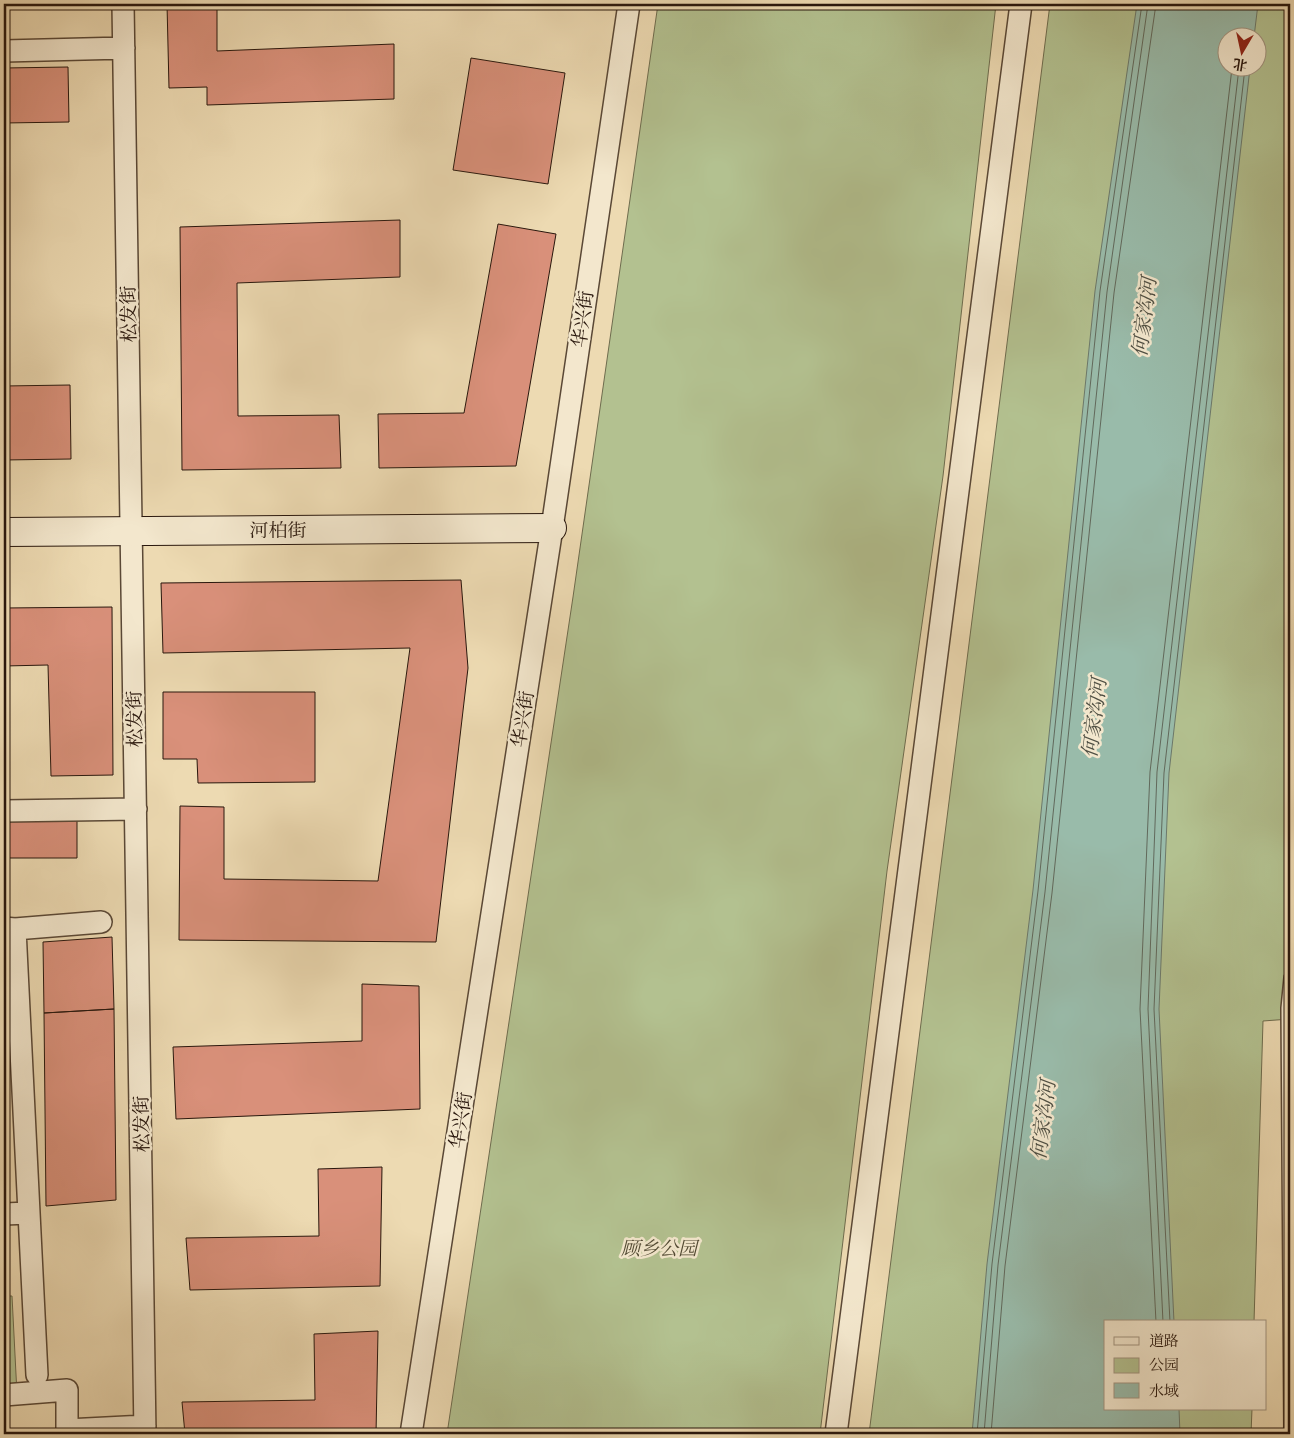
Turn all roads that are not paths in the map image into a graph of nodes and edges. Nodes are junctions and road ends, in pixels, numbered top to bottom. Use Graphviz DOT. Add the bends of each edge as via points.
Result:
graph roads {
  1 [pos="123,4"];
  2 [pos="628,4"];
  3 [pos="1021,4"];
  4 [pos="124,48"];
  5 [pos="4,51"];
  6 [pos="552,528"];
  7 [pos="131,531"];
  8 [pos="4,532"];
  9 [pos="136,809"];
  10 [pos="4,811"];
  11 [pos="101,922"];
  12 [pos="10,928"];
  13 [pos="1290,978"];
  14 [pos="29,1213"];
  15 [pos="4,1214"];
  16 [pos="38,1375"];
  17 [pos="4,1395"];
  18 [pos="145,1430"];
  19 [pos="411,1434"];
  20 [pos="836,1434"];
  21 [pos="1290,1434"];
  1 -- 4 [label="street, 松发街"];
  2 -- 6 [label="street, 华兴街"];
  3 -- 20 [label="street"];
  4 -- 5 [label="street"];
  4 -- 7 [label="street, 松发街"];
  6 -- 7 [label="street, 河柏街"];
  6 -- 19 [label="street, 华兴街"];
  7 -- 8 [label="street, 河柏街"];
  7 -- 9 [label="street, 松发街"];
  9 -- 10 [label="street"];
  9 -- 18 [label="street, 松发街"];
  11 -- 12 [label="street"];
  12 -- 14 [label="street"];
  13 -- 21 [label="lane" via="1287,1008"];
  14 -- 15 [label="street"];
  14 -- 16 [label="street"];
  17 -- 18 [label="street" via="67,1390 67,1430"];
}
